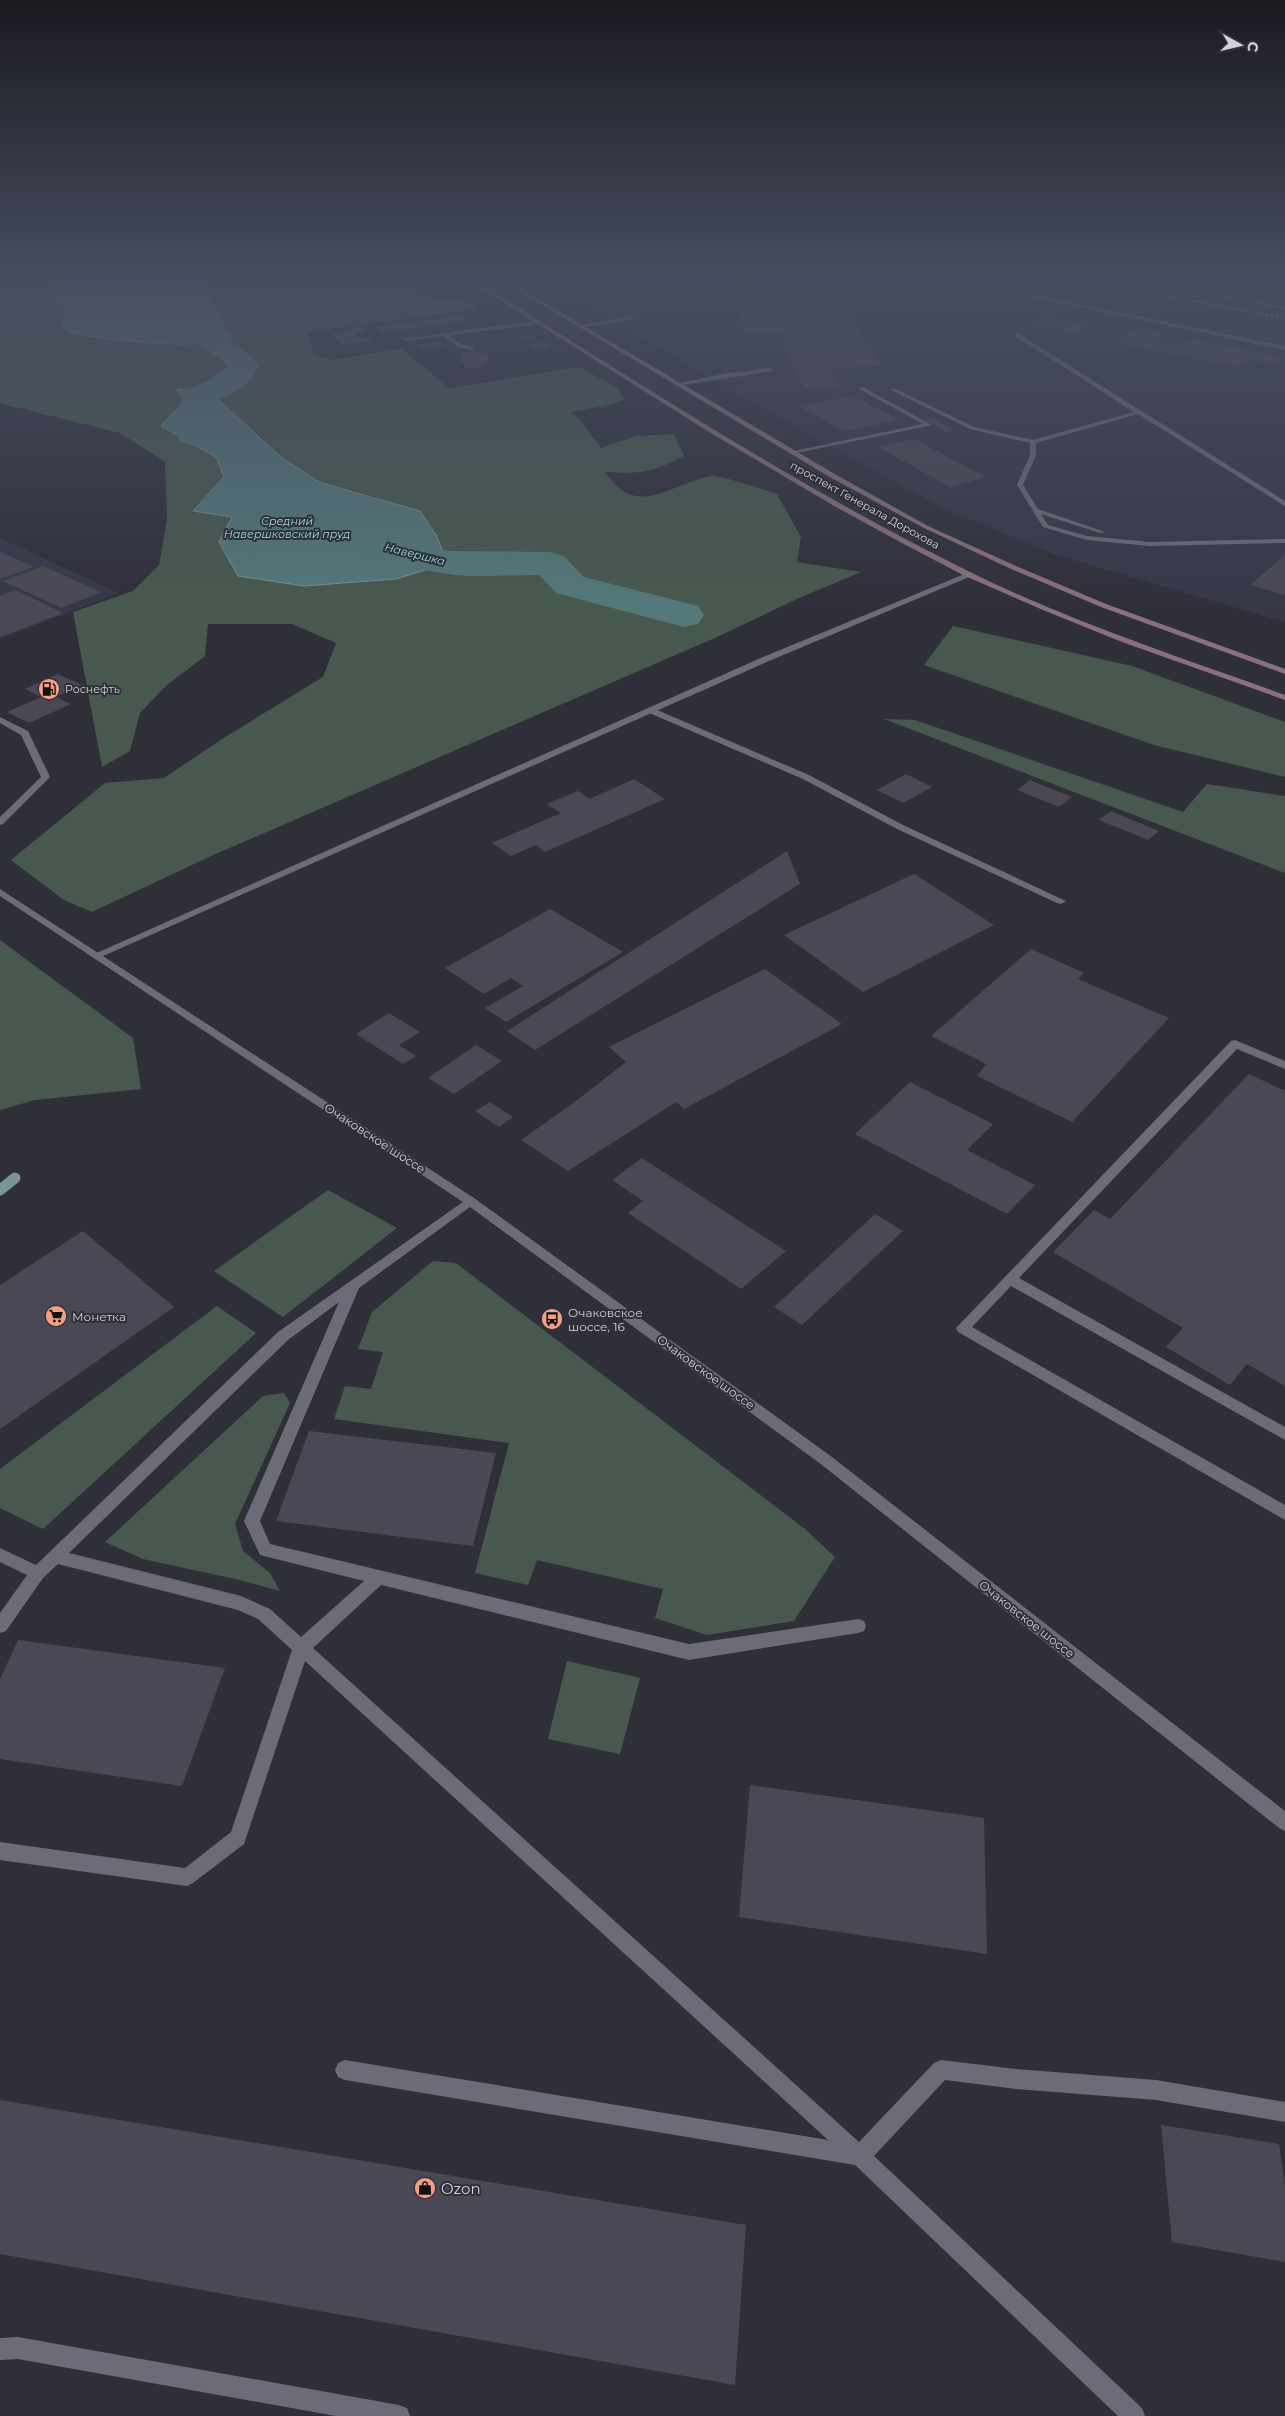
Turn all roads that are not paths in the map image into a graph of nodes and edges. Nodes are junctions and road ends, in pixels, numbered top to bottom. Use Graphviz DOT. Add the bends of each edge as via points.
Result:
graph roads {
  1 [pos="646,388"];
  2 [pos="683,388"];
  3 [pos="861,388"];
  4 [pos="1101,388"];
  5 [pos="892,389"];
  6 [pos="1139,412"];
  7 [pos="1033,442"];
  8 [pos="794,453"];
  9 [pos="1285,504"];
  10 [pos="1035,510"];
  11 [pos="1102,532"];
  12 [pos="1285,541"];
  13 [pos="970,575"];
  14 [pos="1285,672"];
  15 [pos="1285,698"];
  16 [pos="650,710"];
  17 [pos="0,720"];
  18 [pos="0,822"];
  19 [pos="0,892"];
  20 [pos="1061,901"];
  21 [pos="97,955"];
  22 [pos="1285,1065"];
  23 [pos="470,1201"];
  24 [pos="1010,1279"];
  25 [pos="352,1286"];
  26 [pos="1285,1434"];
  27 [pos="1285,1513"];
  28 [pos="0,1555"];
  29 [pos="55,1556"];
  30 [pos="38,1573"];
  31 [pos="378,1578"];
  32 [pos="0,1626"];
  33 [pos="858,1626"];
  34 [pos="301,1648"];
  35 [pos="1285,1822"];
  36 [pos="0,1851"];
  37 [pos="345,2070"];
  38 [pos="1285,2112"];
  39 [pos="860,2156"];
  40 [pos="0,2349"];
  41 [pos="398,2416"];
  42 [pos="1134,2416"];
  1 -- 13 [label="main road, проспект Генерала Дорохова" via="830,500"];
  2 -- 8 [label="main road, проспект Генерала Дорохова"];
  3 -- 8 [label="street" via="929,425"];
  4 -- 6 [label="street"];
  5 -- 7 [label="street" via="972,428"];
  6 -- 7 [label="street"];
  6 -- 9 [label="street"];
  7 -- 10 [label="street" via="1033,455 1020,485"];
  8 -- 14 [label="main road, проспект Генерала Дорохова" via="924,526 1000,562 1198,642"];
  10 -- 11 [label="street"];
  10 -- 12 [label="street" via="1045,526 1087,538 1149,544"];
  13 -- 15 [label="main road, проспект Генерала Дорохова" via="1165,655"];
  13 -- 16 [label="street"];
  16 -- 20 [label="street" via="806,777 900,827"];
  16 -- 21 [label="street"];
  17 -- 18 [label="street" via="25,733 46,777"];
  19 -- 21 [label="street, Очаковское шоссе"];
  21 -- 23 [label="street, Очаковское шоссе"];
  22 -- 24 [label="street" via="1236,1044"];
  23 -- 25 [label="street"];
  23 -- 35 [label="street, Очаковское шоссе" via="827,1461"];
  24 -- 26 [label="street"];
  24 -- 27 [label="street" via="963,1328"];
  25 -- 29 [label="street" via="283,1336"];
  25 -- 31 [label="street" via="252,1521 265,1550"];
  28 -- 30 [label="street"];
  29 -- 30 [label="street"];
  29 -- 34 [label="street" via="241,1603 264,1614"];
  30 -- 32 [label="street"];
  31 -- 33 [label="street" via="689,1652"];
  31 -- 34 [label="street"];
  34 -- 36 [label="street" via="238,1838 187,1877"];
  34 -- 39 [label="street"];
  37 -- 39 [label="street"];
  38 -- 39 [label="street" via="1156,2090 941,2070"];
  39 -- 42 [label="street"];
  40 -- 41 [label="street" via="18,2348"];
}
